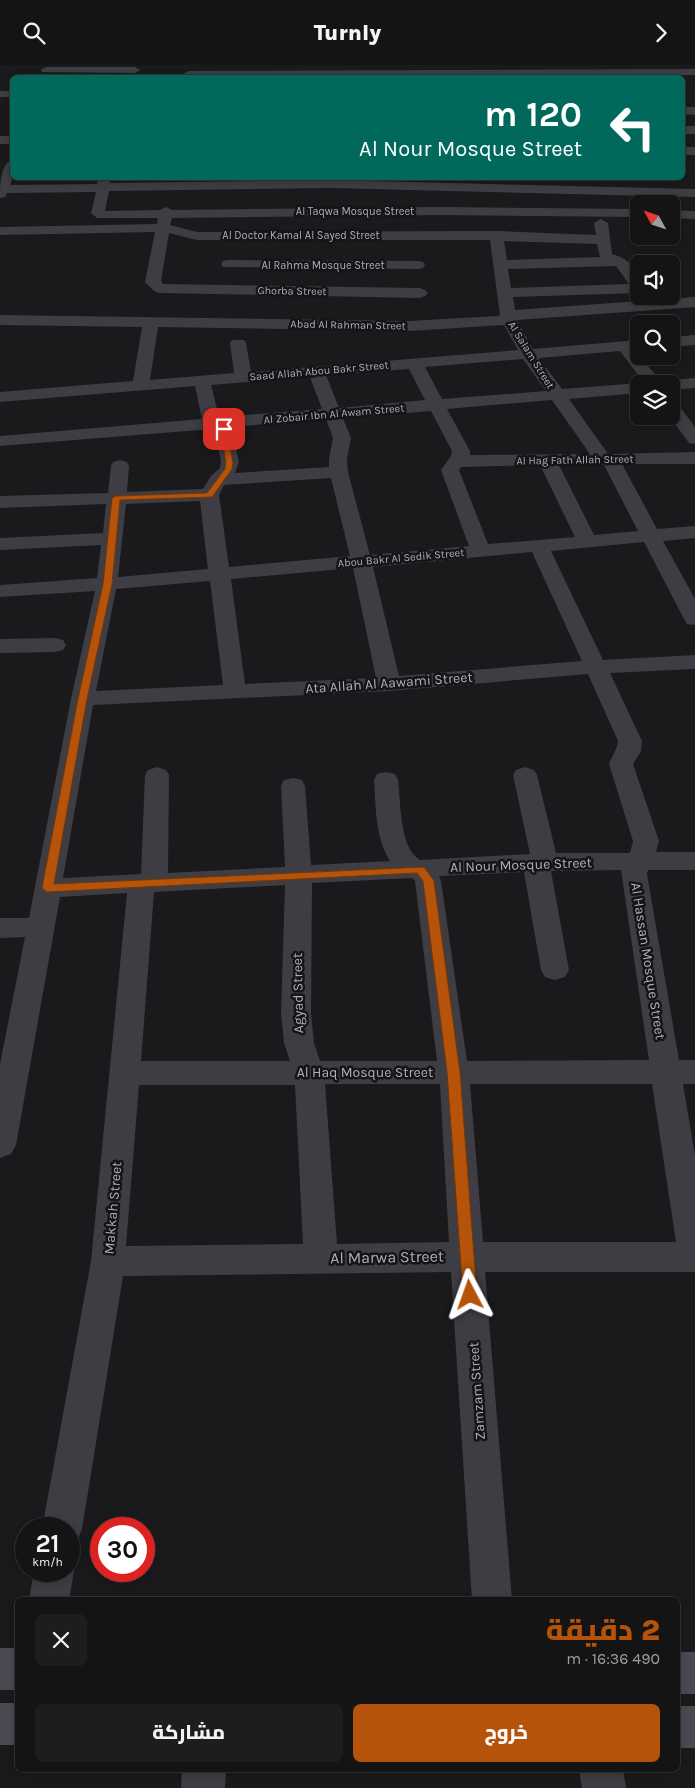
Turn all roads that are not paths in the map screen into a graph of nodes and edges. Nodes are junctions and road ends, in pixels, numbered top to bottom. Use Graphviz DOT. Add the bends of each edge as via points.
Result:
graph roads {
  1 [pos="91,68"];
  2 [pos="452,69"];
  3 [pos="527,69"];
  4 [pos="46,71"];
  5 [pos="134,71"];
  6 [pos="189,72"];
  7 [pos="243,72"];
  8 [pos="288,72"];
  9 [pos="695,72"];
  10 [pos="334,75"];
  11 [pos="477,75"];
  12 [pos="10,169"];
  13 [pos="246,181"];
  14 [pos="378,181"];
  15 [pos="104,182"];
  16 [pos="169,182"];
  17 [pos="544,183"];
  18 [pos="596,184"];
  19 [pos="1,191"];
  20 [pos="695,193"];
  21 [pos="374,211"];
  22 [pos="544,211"];
  23 [pos="247,212"];
  24 [pos="600,212"];
  25 [pos="630,213"];
  26 [pos="680,214"];
  27 [pos="695,215"];
  28 [pos="165,221"];
  29 [pos="0,231"];
  30 [pos="416,235"];
  31 [pos="496,235"];
  32 [pos="242,236"];
  33 [pos="603,240"];
  34 [pos="620,261"];
  35 [pos="228,265"];
  36 [pos="418,265"];
  37 [pos="500,265"];
  38 [pos="630,275"];
  39 [pos="630,288"];
  40 [pos="222,289"];
  41 [pos="420,293"];
  42 [pos="504,293"];
  43 [pos="680,302"];
  44 [pos="695,302"];
  45 [pos="630,303"];
  46 [pos="508,318"];
  47 [pos="0,319"];
  48 [pos="151,322"];
  49 [pos="214,323"];
  50 [pos="410,326"];
  51 [pos="695,340"];
  52 [pos="680,341"];
  53 [pos="238,343"];
  54 [pos="630,345"];
  55 [pos="528,354"];
  56 [pos="414,363"];
  57 [pos="316,371"];
  58 [pos="243,377"];
  59 [pos="202,381"];
  60 [pos="695,383"];
  61 [pos="680,384"];
  62 [pos="140,387"];
  63 [pos="630,389"];
  64 [pos="556,395"];
  65 [pos="438,405"];
  66 [pos="4,411"];
  67 [pos="333,415"];
  68 [pos="680,419"];
  69 [pos="215,424"];
  70 [pos="695,439"];
  71 [pos="0,441"];
  72 [pos="695,458"];
  73 [pos="607,459"];
  74 [pos="546,460"];
  75 [pos="456,461"];
  76 [pos="120,466"];
  77 [pos="339,471"];
  78 [pos="214,488"];
  79 [pos="116,498"];
  80 [pos="0,502"];
  81 [pos="695,532"];
  82 [pos="651,536"];
  83 [pos="112,539"];
  84 [pos="588,542"];
  85 [pos="0,544"];
  86 [pos="539,546"];
  87 [pos="481,551"];
  88 [pos="362,562"];
  89 [pos="219,574"];
  90 [pos="107,584"];
  91 [pos="0,591"];
  92 [pos="695,619"];
  93 [pos="55,645"];
  94 [pos="0,646"];
  95 [pos="695,662"];
  96 [pos="596,667"];
  97 [pos="389,684"];
  98 [pos="235,691"];
  99 [pos="82,699"];
  100 [pos="157,775"];
  101 [pos="525,775"];
  102 [pos="386,781"];
  103 [pos="293,786"];
  104 [pos="695,861"];
  105 [pos="636,862"];
  106 [pos="540,863"];
  107 [pos="420,869"];
  108 [pos="299,875"];
  109 [pos="148,883"];
  110 [pos="47,888"];
  111 [pos="40,927"];
  112 [pos="0,928"];
  113 [pos="555,969"];
  114 [pos="309,1072"];
  115 [pos="454,1072"];
  116 [pos="666,1072"];
  117 [pos="695,1072"];
  118 [pos="125,1073"];
  119 [pos="0,1145"];
  120 [pos="695,1256"];
  121 [pos="467,1257"];
  122 [pos="321,1258"];
  123 [pos="108,1261"];
  124 [pos="64,1517"];
  125 [pos="52,1582"];
  126 [pos="50,1597"];
  127 [pos="492,1597"];
  128 [pos="0,1669"];
  129 [pos="15,1669"];
  130 [pos="680,1673"];
  131 [pos="695,1673"];
  132 [pos="0,1724"];
  133 [pos="15,1724"];
  134 [pos="680,1727"];
  135 [pos="695,1727"];
  136 [pos="204,1772"];
  137 [pos="601,1772"];
  138 [pos="203,1788"];
  139 [pos="604,1788"];
  1 -- 4 [label="street"];
  1 -- 5 [label="street"];
  2 -- 10 [label="street"];
  2 -- 11 [label="street"];
  3 -- 9 [label="street"];
  3 -- 11 [label="street"];
  6 -- 7 [label="street"];
  7 -- 8 [label="street"];
  8 -- 10 [label="street"];
  12 -- 19 [label="street"];
  13 -- 14 [label="street"];
  13 -- 16 [label="street"];
  13 -- 23 [label="street"];
  14 -- 17 [label="street"];
  14 -- 21 [label="street"];
  15 -- 16 [label="street"];
  15 -- 19 [label="street"];
  15 -- 28 [label="street, Al Taqwa Mosque Street" via="98,214"];
  16 -- 28 [label="street"];
  17 -- 18 [label="street"];
  17 -- 22 [label="street"];
  18 -- 20 [label="street"];
  18 -- 24 [label="street"];
  21 -- 22 [label="street, Al Taqwa Mosque Street"];
  21 -- 23 [label="street, Al Taqwa Mosque Street"];
  22 -- 24 [label="street, Al Taqwa Mosque Street"];
  23 -- 28 [label="street, Al Taqwa Mosque Street"];
  23 -- 32 [label="street"];
  24 -- 25 [label="street, Al Taqwa Mosque Street"];
  24 -- 33 [label="street"];
  26 -- 27 [label="street"];
  28 -- 29 [label="street, Al Doctor Kamal Al Sayed Street"];
  28 -- 32 [label="street, Al Doctor Kamal Al Sayed Street" via="192,235"];
  28 -- 40 [label="street, Ghorba Street" via="152,283 164,289"];
  30 -- 31 [label="street, Al Doctor Kamal Al Sayed Street"];
  30 -- 32 [label="street, Al Doctor Kamal Al Sayed Street"];
  30 -- 36 [label="street"];
  31 -- 33 [label="street, Al Doctor Kamal Al Sayed Street"];
  31 -- 37 [label="street, Al Salam Street"];
  32 -- 35 [label="street"];
  33 -- 34 [label="street" via="606,256"];
  34 -- 37 [label="street"];
  34 -- 38 [label="street"];
  35 -- 36 [label="street, Al Rahma Mosque Street"];
  35 -- 40 [label="street"];
  36 -- 41 [label="street"];
  37 -- 42 [label="street, Al Salam Street"];
  39 -- 42 [label="street"];
  40 -- 41 [label="street, Ghorba Street"];
  40 -- 49 [label="street"];
  41 -- 50 [label="street" via="420,300 411,306"];
  42 -- 46 [label="street, Al Salam Street"];
  43 -- 44 [label="street, Abad Al Rahman Street"];
  45 -- 46 [label="street, Abad Al Rahman Street" via="519,314"];
  46 -- 50 [label="street, Abad Al Rahman Street"];
  46 -- 55 [label="street, Al Salam Street"];
  47 -- 48 [label="street, Abad Al Rahman Street"];
  48 -- 49 [label="street, Abad Al Rahman Street"];
  48 -- 62 [label="street"];
  49 -- 50 [label="street, Abad Al Rahman Street"];
  51 -- 52 [label="street"];
  53 -- 58 [label="street"];
  54 -- 55 [label="street, Saad Allah Abou Bakr Street"];
  55 -- 56 [label="street, Saad Allah Abou Bakr Street"];
  55 -- 64 [label="street, Al Salam Street"];
  56 -- 57 [label="street, Saad Allah Abou Bakr Street"];
  56 -- 65 [label="street"];
  57 -- 58 [label="street, Saad Allah Abou Bakr Street"];
  57 -- 67 [label="street"];
  58 -- 59 [label="street, Saad Allah Abou Bakr Street"];
  59 -- 62 [label="street, Saad Allah Abou Bakr Street"];
  59 -- 69 [label="street"];
  60 -- 61 [label="street"];
  62 -- 66 [label="street, Saad Allah Abou Bakr Street"];
  63 -- 64 [label="street, Al Zobair Ibn Al Awam Street"];
  64 -- 65 [label="street, Al Zobair Ibn Al Awam Street"];
  64 -- 73 [label="street, Al Salam Street"];
  65 -- 67 [label="street, Al Zobair Ibn Al Awam Street"];
  65 -- 75 [label="street" via="461,451"];
  67 -- 69 [label="street, Al Zobair Ibn Al Awam Street"];
  67 -- 77 [label="street" via="342,438"];
  68 -- 70 [label="street"];
  69 -- 71 [label="street, Al Zobair Ibn Al Awam Street"];
  69 -- 78 [label="street" via="224,429 230,463"];
  72 -- 73 [label="street, Al Hag Fath Allah Street"];
  73 -- 74 [label="street, Al Hag Fath Allah Street"];
  73 -- 82 [label="street, Al Salam Street"];
  74 -- 75 [label="street, Al Hag Fath Allah Street"];
  74 -- 84 [label="street"];
  75 -- 87 [label="street" via="450,470"];
  76 -- 79 [label="street"];
  77 -- 78 [label="street"];
  77 -- 88 [label="street"];
  78 -- 79 [label="street"];
  78 -- 89 [label="street"];
  79 -- 80 [label="street"];
  79 -- 83 [label="street"];
  81 -- 82 [label="street, Abou Bakr Al Sedik Street"];
  82 -- 84 [label="street, Abou Bakr Al Sedik Street"];
  82 -- 92 [label="street, Al Salam Street"];
  83 -- 85 [label="street"];
  83 -- 90 [label="street"];
  84 -- 86 [label="street, Abou Bakr Al Sedik Street"];
  86 -- 87 [label="street, Abou Bakr Al Sedik Street"];
  86 -- 96 [label="street, Al Hassan Mosque Street"];
  87 -- 88 [label="street, Abou Bakr Al Sedik Street"];
  88 -- 89 [label="street, Abou Bakr Al Sedik Street"];
  88 -- 97 [label="street"];
  89 -- 90 [label="street, Abou Bakr Al Sedik Street"];
  89 -- 98 [label="street"];
  90 -- 91 [label="street, Abou Bakr Al Sedik Street"];
  90 -- 99 [label="street"];
  93 -- 94 [label="street"];
  95 -- 96 [label="street, Ata Allah Al Aawami Street"];
  96 -- 97 [label="street, Ata Allah Al Aawami Street"];
  96 -- 105 [label="street, Al Hassan Mosque Street" via="630,741 629,751 621,764 646,841 646,849"];
  97 -- 98 [label="street, Ata Allah Al Aawami Street"];
  98 -- 99 [label="street, Ata Allah Al Aawami Street"];
  99 -- 110 [label="street"];
  100 -- 109 [label="street, Makkah Street"];
  101 -- 106 [label="street"];
  102 -- 107 [label="street" via="397,853 405,863"];
  103 -- 108 [label="street, Agyad Street"];
  104 -- 105 [label="street, Al Nour Mosque Street"];
  105 -- 106 [label="street, Al Nour Mosque Street"];
  105 -- 116 [label="street, Al Hassan Mosque Street" via="634,874"];
  106 -- 107 [label="street, Al Nour Mosque Street"];
  106 -- 113 [label="street"];
  107 -- 108 [label="street, Al Nour Mosque Street"];
  107 -- 115 [label="street, Zamzam Street" via="428,881"];
  108 -- 109 [label="street, Al Nour Mosque Street"];
  108 -- 114 [label="street, Agyad Street" via="296,1013 299,1043"];
  109 -- 110 [label="street, Al Nour Mosque Street"];
  109 -- 118 [label="street, Makkah Street"];
  110 -- 111 [label="street"];
  111 -- 112 [label="street"];
  111 -- 119 [label="street"];
  114 -- 115 [label="street, Al Haq Mosque Street"];
  114 -- 118 [label="street, Al Haq Mosque Street"];
  114 -- 122 [label="street, Agyad Street"];
  115 -- 116 [label="street, Al Haq Mosque Street"];
  115 -- 121 [label="street, Zamzam Street"];
  116 -- 117 [label="street, Al Haq Mosque Street"];
  116 -- 120 [label="street, Al Hassan Mosque Street"];
  118 -- 123 [label="street, Makkah Street"];
  120 -- 121 [label="street, Al Marwa Street"];
  121 -- 122 [label="street, Al Marwa Street"];
  121 -- 127 [label="street, Zamzam Street"];
  122 -- 123 [label="street, Al Marwa Street"];
  123 -- 124 [label="street, Makkah Street"];
  125 -- 126 [label="street"];
  128 -- 129 [label="street"];
  130 -- 131 [label="street"];
  132 -- 133 [label="street"];
  134 -- 135 [label="street"];
  136 -- 138 [label="street"];
  137 -- 139 [label="street"];
}
